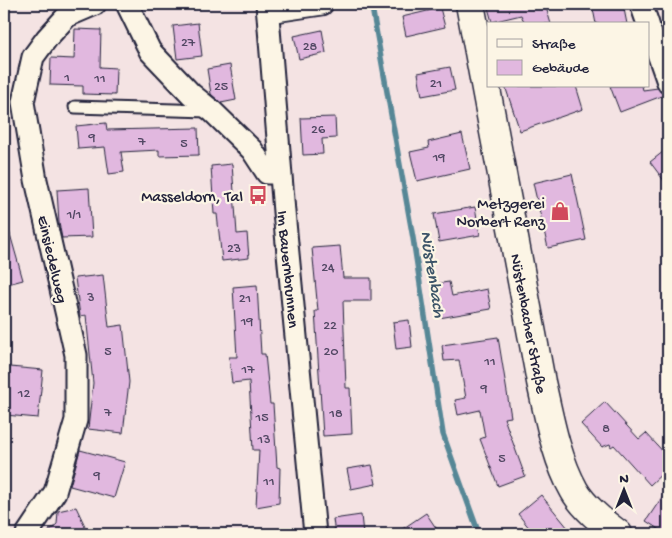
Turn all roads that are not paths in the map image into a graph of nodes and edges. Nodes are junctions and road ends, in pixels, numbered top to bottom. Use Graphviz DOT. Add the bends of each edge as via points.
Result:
graph roads {
  1 [pos="95,4"];
  2 [pos="127,4"];
  3 [pos="322,4"];
  4 [pos="470,4"];
  5 [pos="641,4"];
  6 [pos="267,8"];
  7 [pos="647,22"];
  8 [pos="650,30"];
  9 [pos="668,82"];
  10 [pos="75,107"];
  11 [pos="212,111"];
  12 [pos="280,173"];
  13 [pos="27,534"];
  14 [pos="315,534"];
  15 [pos="618,534"];
  1 -- 13 [label="street, Einsiedelweg" via="67,16 47,38 33,58 23,102 36,180 76,356 76,420 55,492"];
  2 -- 11 [label="street" via="150,52"];
  3 -- 6 [label="street"];
  4 -- 15 [label="main road, Nüstenbacher Straße" via="550,420 574,491 602,522"];
  5 -- 7 [label="street"];
  6 -- 12 [label="street, Im Bauernbrunnen"];
  8 -- 9 [label="street"];
  10 -- 11 [label="lane"];
  11 -- 12 [label="street" via="252,150 267,173"];
  12 -- 14 [label="street, Im Bauernbrunnen"];
}
